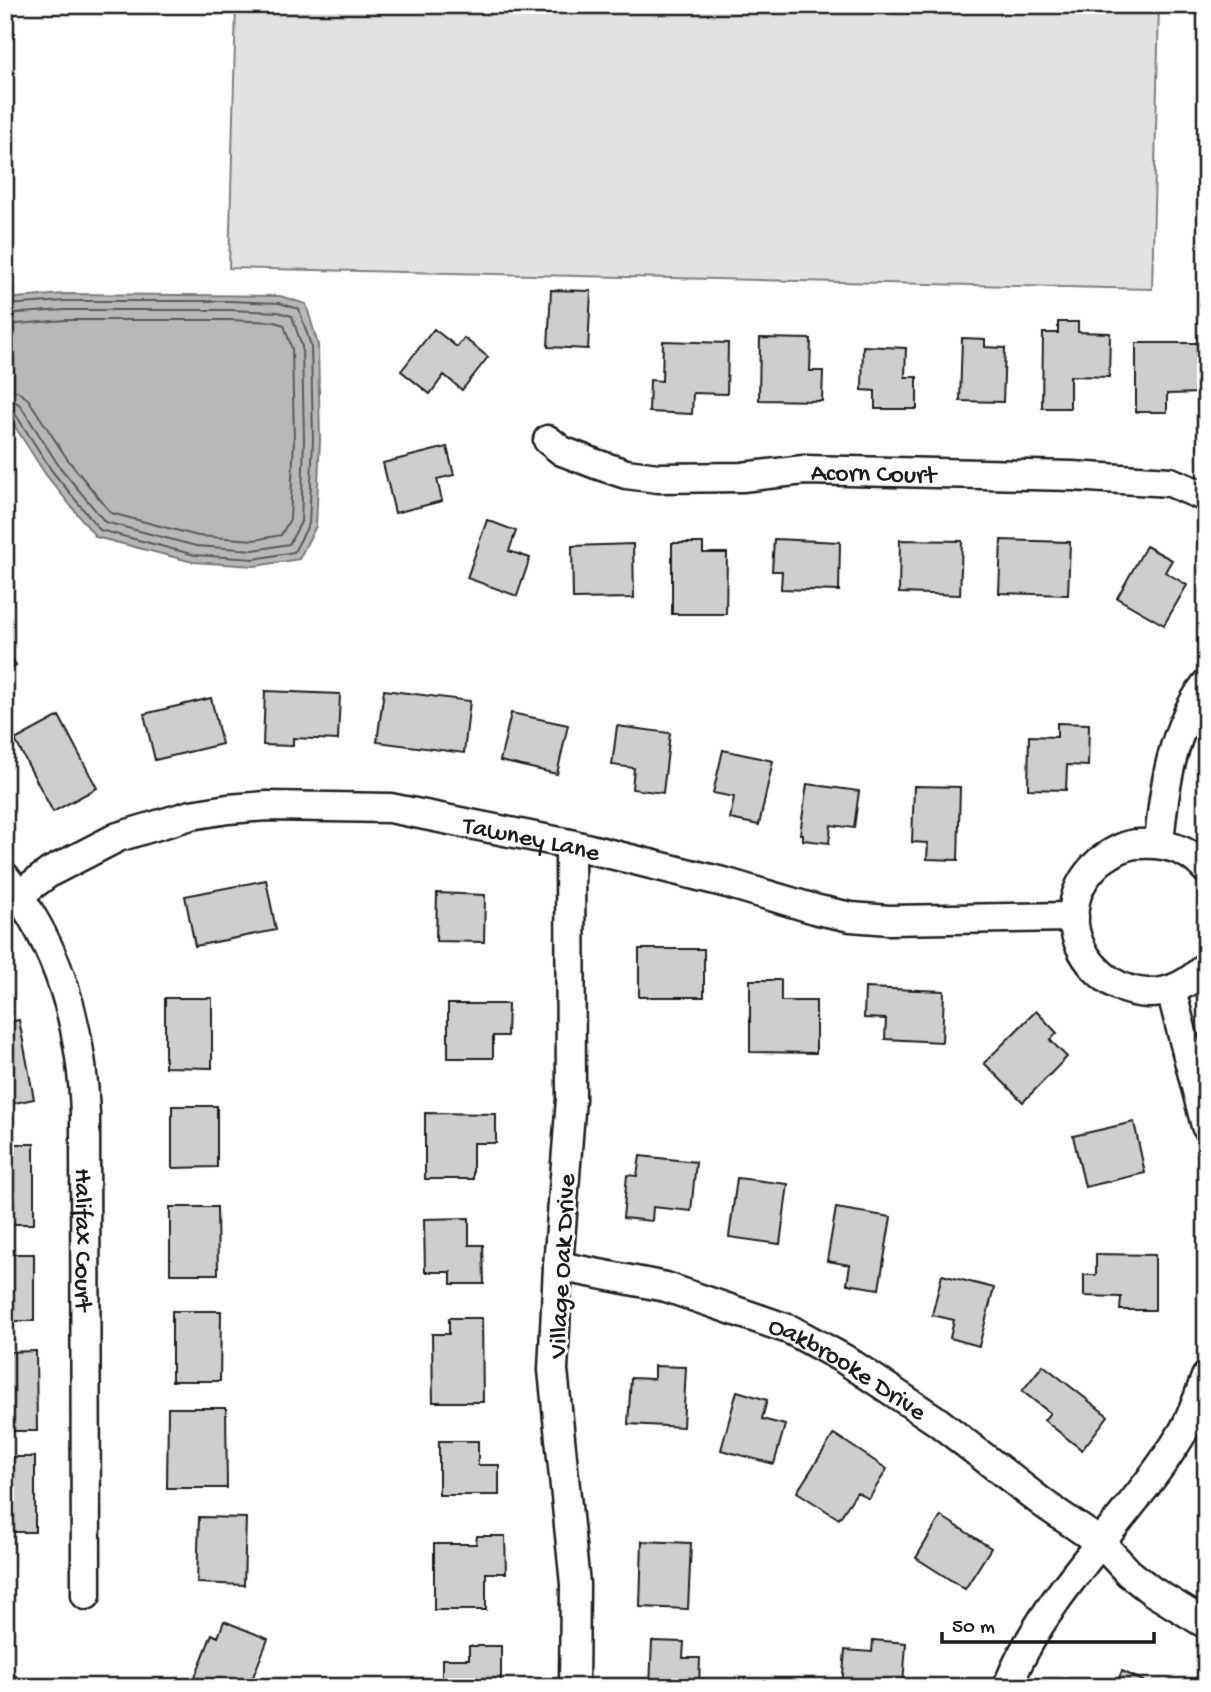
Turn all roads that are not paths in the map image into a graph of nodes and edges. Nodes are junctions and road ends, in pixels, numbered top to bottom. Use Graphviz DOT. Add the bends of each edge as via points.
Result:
graph roads {
  1 [pos="548,440"];
  2 [pos="1206,497"];
  3 [pos="1206,684"];
  4 [pos="1159,843"];
  5 [pos="570,844"];
  6 [pos="1206,869"];
  7 [pos="10,892"];
  8 [pos="1074,917"];
  9 [pos="1206,966"];
  10 [pos="1171,990"];
  11 [pos="1206,1126"];
  12 [pos="558,1266"];
  13 [pos="1206,1377"];
  14 [pos="1101,1543"];
  15 [pos="86,1595"];
  16 [pos="1206,1624"];
  17 [pos="1009,1683"];
  18 [pos="574,1687"];
  1 -- 2 [label="street, Acorn Court" via="562,451 596,464 658,478 742,477 804,470 1072,476 1170,482"];
  3 -- 4 [label="street" via="1188,711 1175,745"];
  4 -- 6 [label="street" via="1183,850"];
  4 -- 8 [label="street" via="1134,844 1110,853 1091,870 1079,892"];
  5 -- 7 [label="street, Tawney Lane" via="390,808 229,809 118,837"];
  5 -- 8 [label="street, Tawney Lane" via="851,917"];
  5 -- 12 [label="street, Village Oak Drive" via="571,1099"];
  7 -- 15 [label="street, Halifax Court" via="51,953 64,983 84,1081"];
  8 -- 10 [label="street" via="1077,940 1088,962 1104,978 1125,990 1148,994"];
  9 -- 10 [label="street" via="1194,979"];
  10 -- 11 [label="street"];
  12 -- 14 [label="street, Oakbrooke Drive" via="666,1287 791,1330 937,1421"];
  12 -- 18 [label="street, Village Oak Drive" via="554,1370 575,1584"];
  13 -- 14 [label="street" via="1184,1429"];
  14 -- 16 [label="street, Oakbrooke Drive" via="1152,1591"];
  14 -- 17 [label="street" via="1022,1651"];
}
